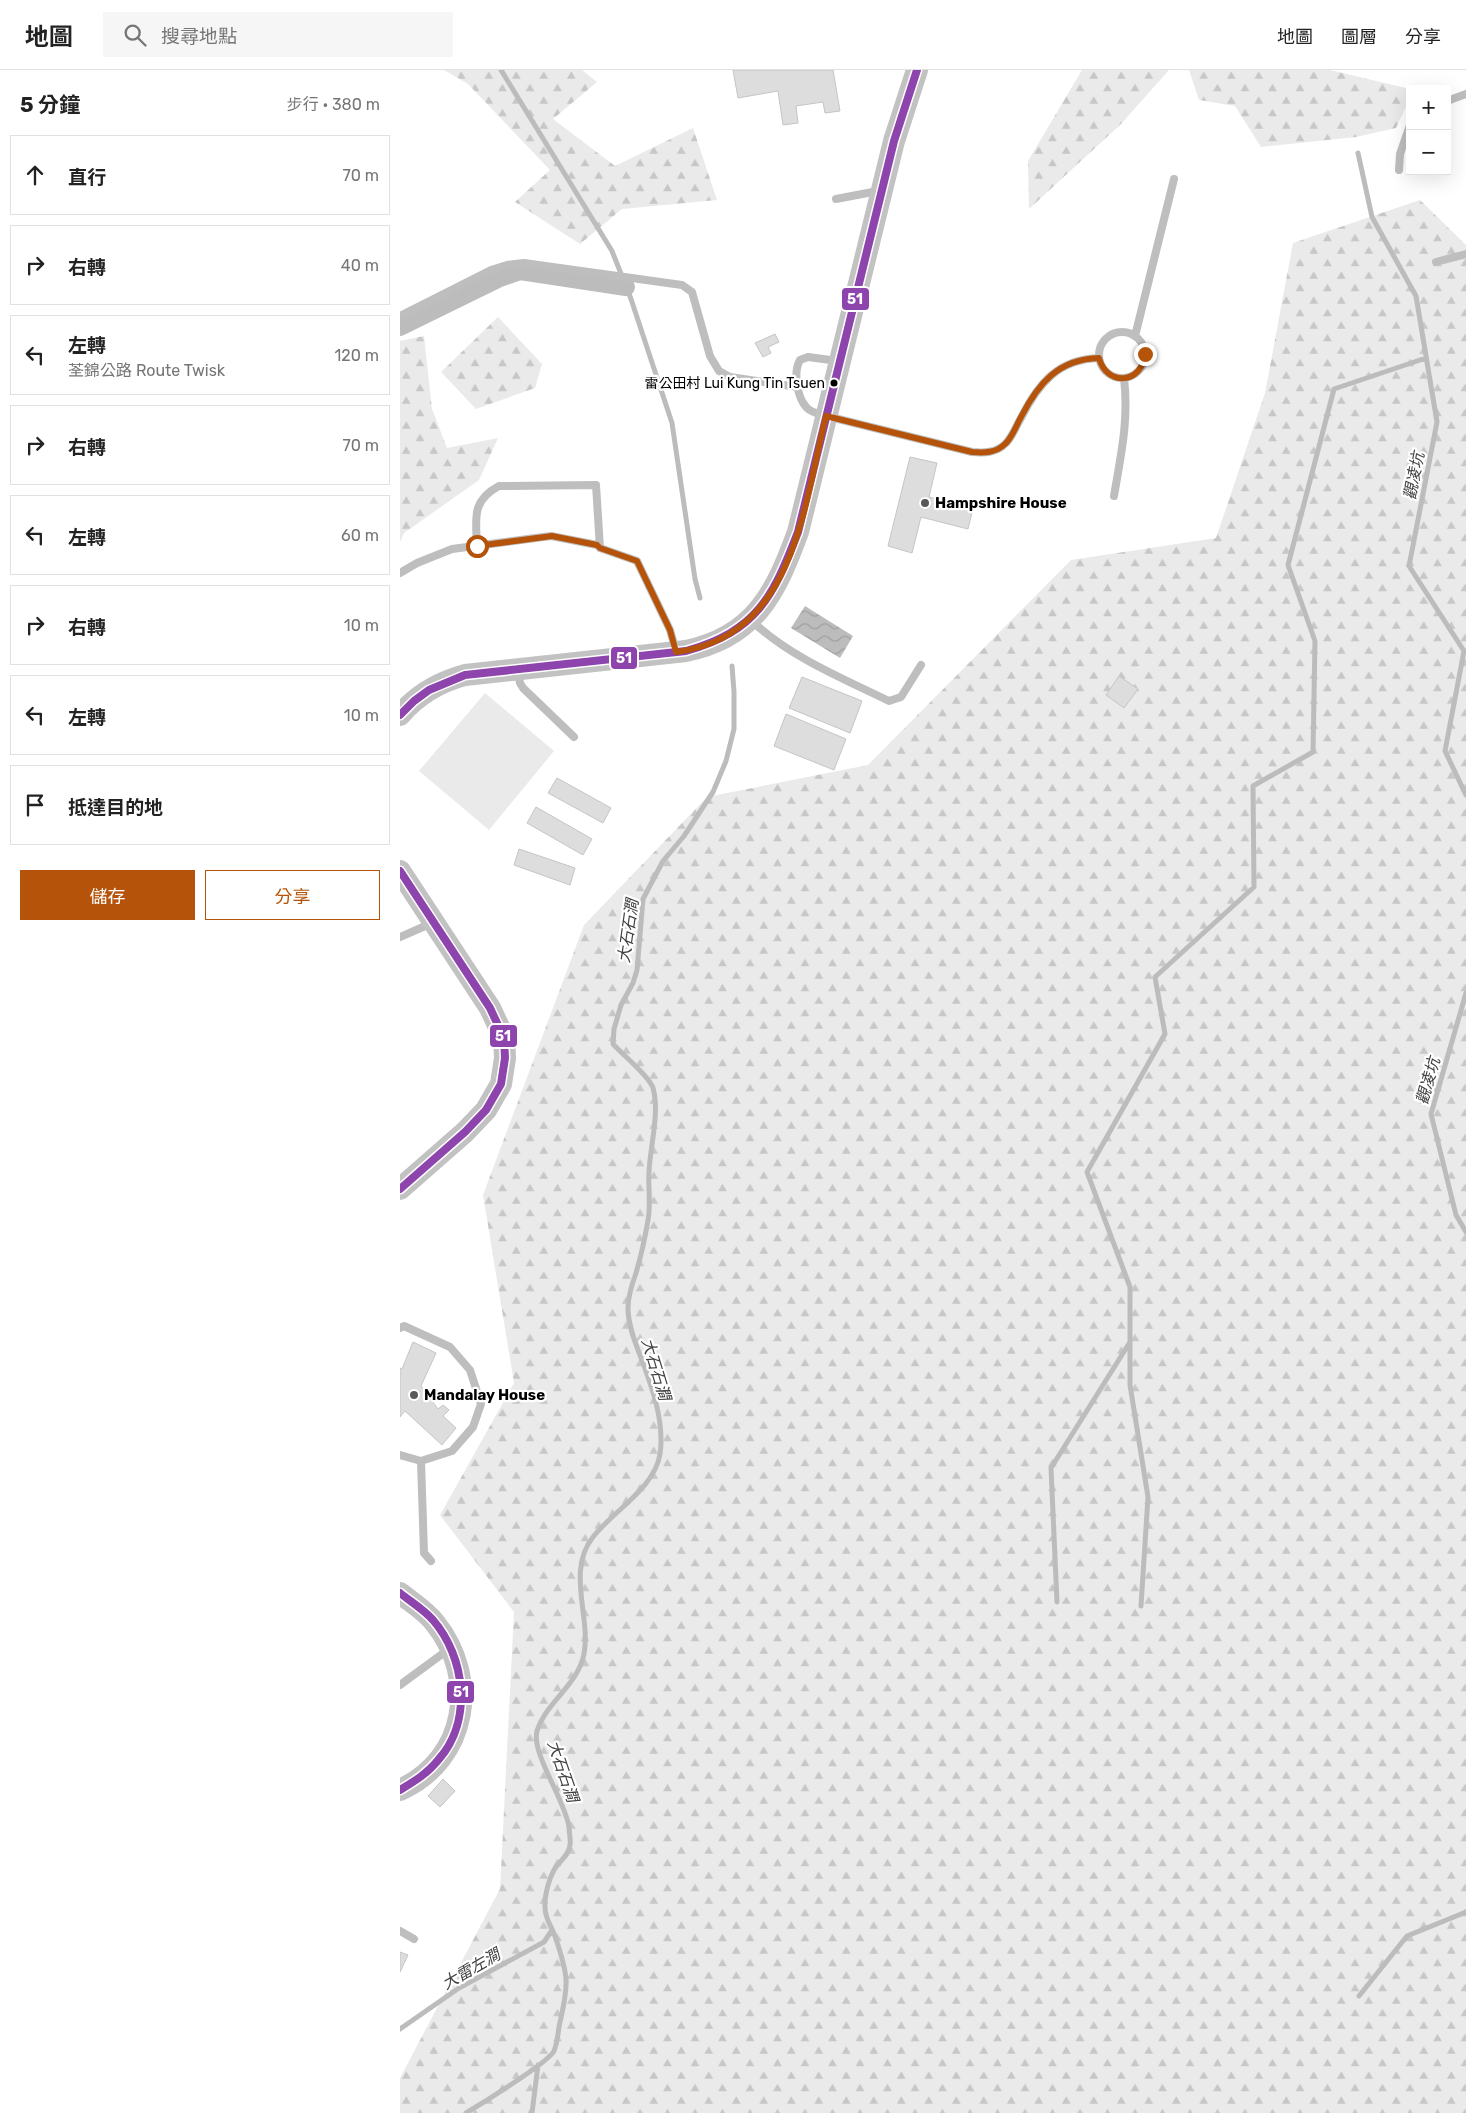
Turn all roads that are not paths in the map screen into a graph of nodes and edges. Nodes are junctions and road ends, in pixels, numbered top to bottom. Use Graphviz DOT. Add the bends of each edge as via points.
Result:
graph roads {
  1 [pos="917,70"];
  2 [pos="1466,94"];
  3 [pos="1451,99"];
  4 [pos="1408,130"];
  5 [pos="1399,170"];
  6 [pos="1174,179"];
  7 [pos="882,190"];
  8 [pos="836,199"];
  9 [pos="1466,254"];
  10 [pos="1436,262"];
  11 [pos="400,316"];
  12 [pos="1135,336"];
  13 [pos="1099,358"];
  14 [pos="839,361"];
  15 [pos="1124,378"];
  16 [pos="798,387"];
  17 [pos="826,416"];
  18 [pos="1114,496"];
  19 [pos="477,546"];
  20 [pos="600,548"];
  21 [pos="400,573"];
  22 [pos="750,620"];
  23 [pos="676,652"];
  24 [pos="921,665"];
  25 [pos="517,668"];
  26 [pos="400,716"];
  27 [pos="574,737"];
  28 [pos="400,871"];
  29 [pos="434,922"];
  30 [pos="400,937"];
  31 [pos="400,1189"];
  32 [pos="400,1328"];
  33 [pos="400,1455"];
  34 [pos="421,1461"];
  35 [pos="431,1561"];
  36 [pos="400,1593"];
  37 [pos="400,1606"];
  38 [pos="451,1648"];
  39 [pos="400,1685"];
  40 [pos="400,1790"];
  41 [pos="400,1931"];
  42 [pos="414,1939"];
  1 -- 7 [label="main road"];
  2 -- 3 [label="lane"];
  4 -- 5 [label="lane" via="1400,154"];
  6 -- 12 [label="lane"];
  7 -- 8 [label="lane"];
  7 -- 14 [label="main road"];
  9 -- 10 [label="lane"];
  11 -- 16 [label="lane" via="507,265 524,263 660,281 682,285 692,292 710,356 723,374"];
  12 -- 13 [label="lane" via="1123,332 1110,336 1102,345"];
  12 -- 15 [label="lane" via="1144,347 1144,362 1137,373"];
  13 -- 15 [label="lane" via="1113,377"];
  13 -- 17 [label="lane" via="1065,366 1049,377 1033,394 1007,442 991,452 972,452"];
  14 -- 16 [label="lane" via="808,357 800,360 796,367"];
  14 -- 17 [label="main road"];
  15 -- 18 [label="lane" via="1126,423"];
  16 -- 17 [label="lane" via="808,410"];
  17 -- 22 [label="main road" via="798,532 783,573 771,596"];
  19 -- 20 [label="lane" via="552,536"];
  19 -- 20 [label="lane" via="476,513 487,492 499,486 596,485"];
  19 -- 21 [label="lane" via="452,549"];
  20 -- 23 [label="lane" via="637,561 670,630"];
  22 -- 23 [label="main road" via="706,645"];
  22 -- 24 [label="lane" via="771,639 800,656 890,700 901,697"];
  23 -- 25 [label="main road"];
  25 -- 26 [label="main road" via="476,673 443,682 422,694"];
  25 -- 27 [label="lane" via="523,688"];
  28 -- 29 [label="main road"];
  29 -- 30 [label="lane"];
  29 -- 31 [label="main road" via="496,1018 504,1038 504,1067 498,1092 486,1110"];
  32 -- 34 [label="lane" via="404,1326 450,1347 470,1370 481,1404 473,1427 452,1451"];
  33 -- 34 [label="lane"];
  34 -- 35 [label="lane" via="424,1554"];
  36 -- 38 [label="main road" via="433,1620"];
  37 -- 38 [label="main road"];
  38 -- 39 [label="lane"];
  38 -- 40 [label="main road" via="462,1688 460,1718 455,1732 434,1765"];
  41 -- 42 [label="lane"];
}
